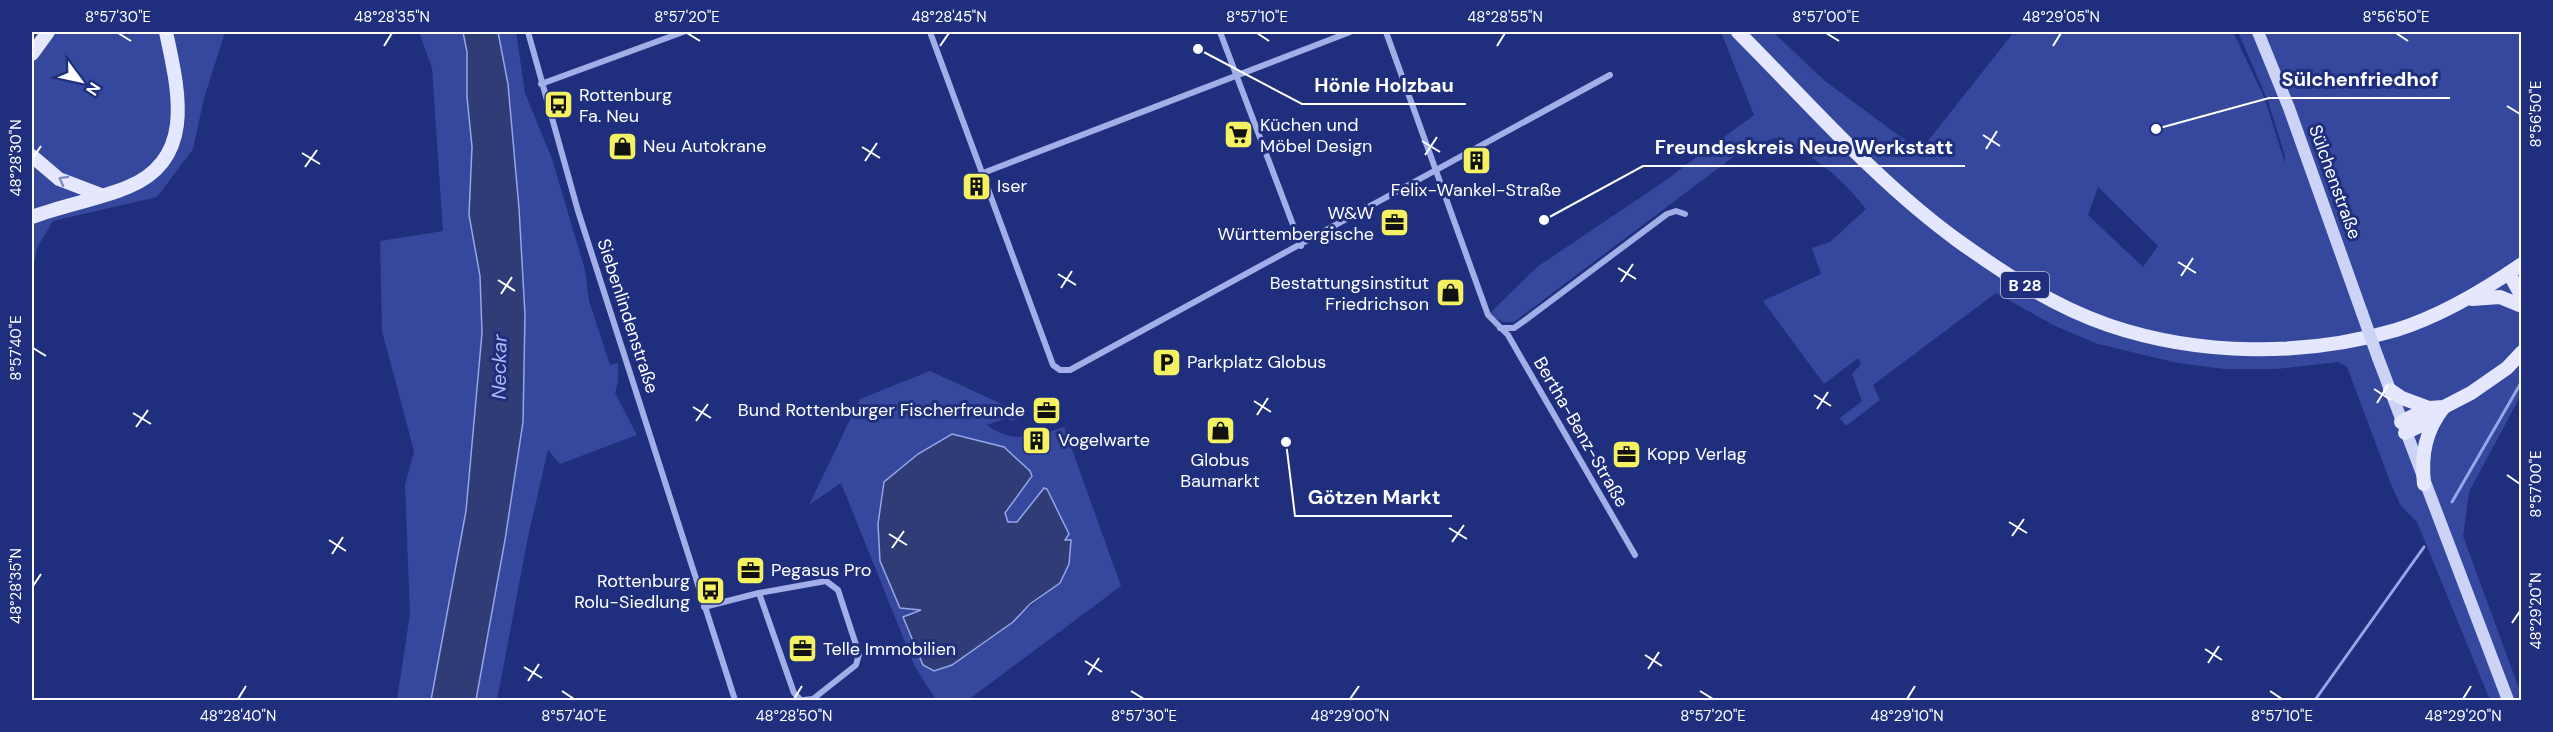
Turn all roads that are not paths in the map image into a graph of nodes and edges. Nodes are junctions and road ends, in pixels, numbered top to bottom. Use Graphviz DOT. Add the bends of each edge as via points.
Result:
graph roads {
  1 [pos="48,32"];
  2 [pos="166,32"];
  3 [pos="528,32"];
  4 [pos="684,32"];
  5 [pos="930,32"];
  6 [pos="1220,32"];
  7 [pos="1350,32"];
  8 [pos="1386,32"];
  9 [pos="1738,32"];
  10 [pos="2258,32"];
  11 [pos="32,54"];
  12 [pos="1237,75"];
  13 [pos="1610,75"];
  14 [pos="541,84"];
  15 [pos="32,156"];
  16 [pos="1438,170"];
  17 [pos="983,173"];
  18 [pos="101,195"];
  19 [pos="1685,214"];
  20 [pos="32,218"];
  21 [pos="1301,246"];
  22 [pos="2522,264"];
  23 [pos="2509,273"];
  24 [pos="2522,297"];
  25 [pos="2464,300"];
  26 [pos="2522,306"];
  27 [pos="1498,327"];
  28 [pos="2522,352"];
  29 [pos="2390,390"];
  30 [pos="2432,414"];
  31 [pos="2403,427"];
  32 [pos="2424,484"];
  33 [pos="1635,555"];
  34 [pos="759,592"];
  35 [pos="704,607"];
  36 [pos="735,700"];
  37 [pos="803,700"];
  38 [pos="2508,700"];
  1 -- 11 [label="main road"];
  2 -- 18 [label="main road" via="179,108 178,127 170,150 150,176"];
  3 -- 14 [label="street, Siebenlindenstraße"];
  4 -- 14 [label="street"];
  5 -- 17 [label="street"];
  6 -- 12 [label="street"];
  7 -- 12 [label="street"];
  8 -- 16 [label="street"];
  9 -- 25 [label="main road, B 28" via="1866,160 1956,239 2034,290 2107,324 2192,344 2290,348 2396,330"];
  10 -- 29 [label="main road, Sülchenstraße, bridge"];
  12 -- 17 [label="street"];
  12 -- 21 [label="street"];
  13 -- 16 [label="street"];
  14 -- 35 [label="street, Siebenlindenstraße"];
  18 -- 15 [label="main road, one-way" via="59,179"];
  16 -- 21 [label="street"];
  16 -- 27 [label="street, Bertha-Benz-Straße" via="1488,315"];
  17 -- 21 [label="street" via="1053,365 1060,370 1070,370"];
  18 -- 20 [label="main road"];
  19 -- 27 [label="street" via="1667,214 1514,328"];
  22 -- 23 [label="main road, B 28"];
  23 -- 24 [label="main road"];
  23 -- 25 [label="main road, B 28"];
  25 -- 26 [label="main road" via="2500,297"];
  27 -- 33 [label="street, Bertha-Benz-Straße" via="1517,350"];
  28 -- 30 [label="main road" via="2489,382"];
  29 -- 30 [label="main road"];
  29 -- 31 [label="main road, Sülchenstraße"];
  30 -- 31 [label="main road"];
  30 -- 32 [label="main road" via="2424,447"];
  31 -- 32 [label="main road, Sülchenstraße"];
  32 -- 38 [label="main road, Sülchenstraße"];
  34 -- 35 [label="street"];
  34 -- 37 [label="street" via="794,693"];
  34 -- 37 [label="street" via="825,580 837,590 859,654 856,665 813,699"];
  35 -- 36 [label="street, Siebenlindenstraße"];
}
